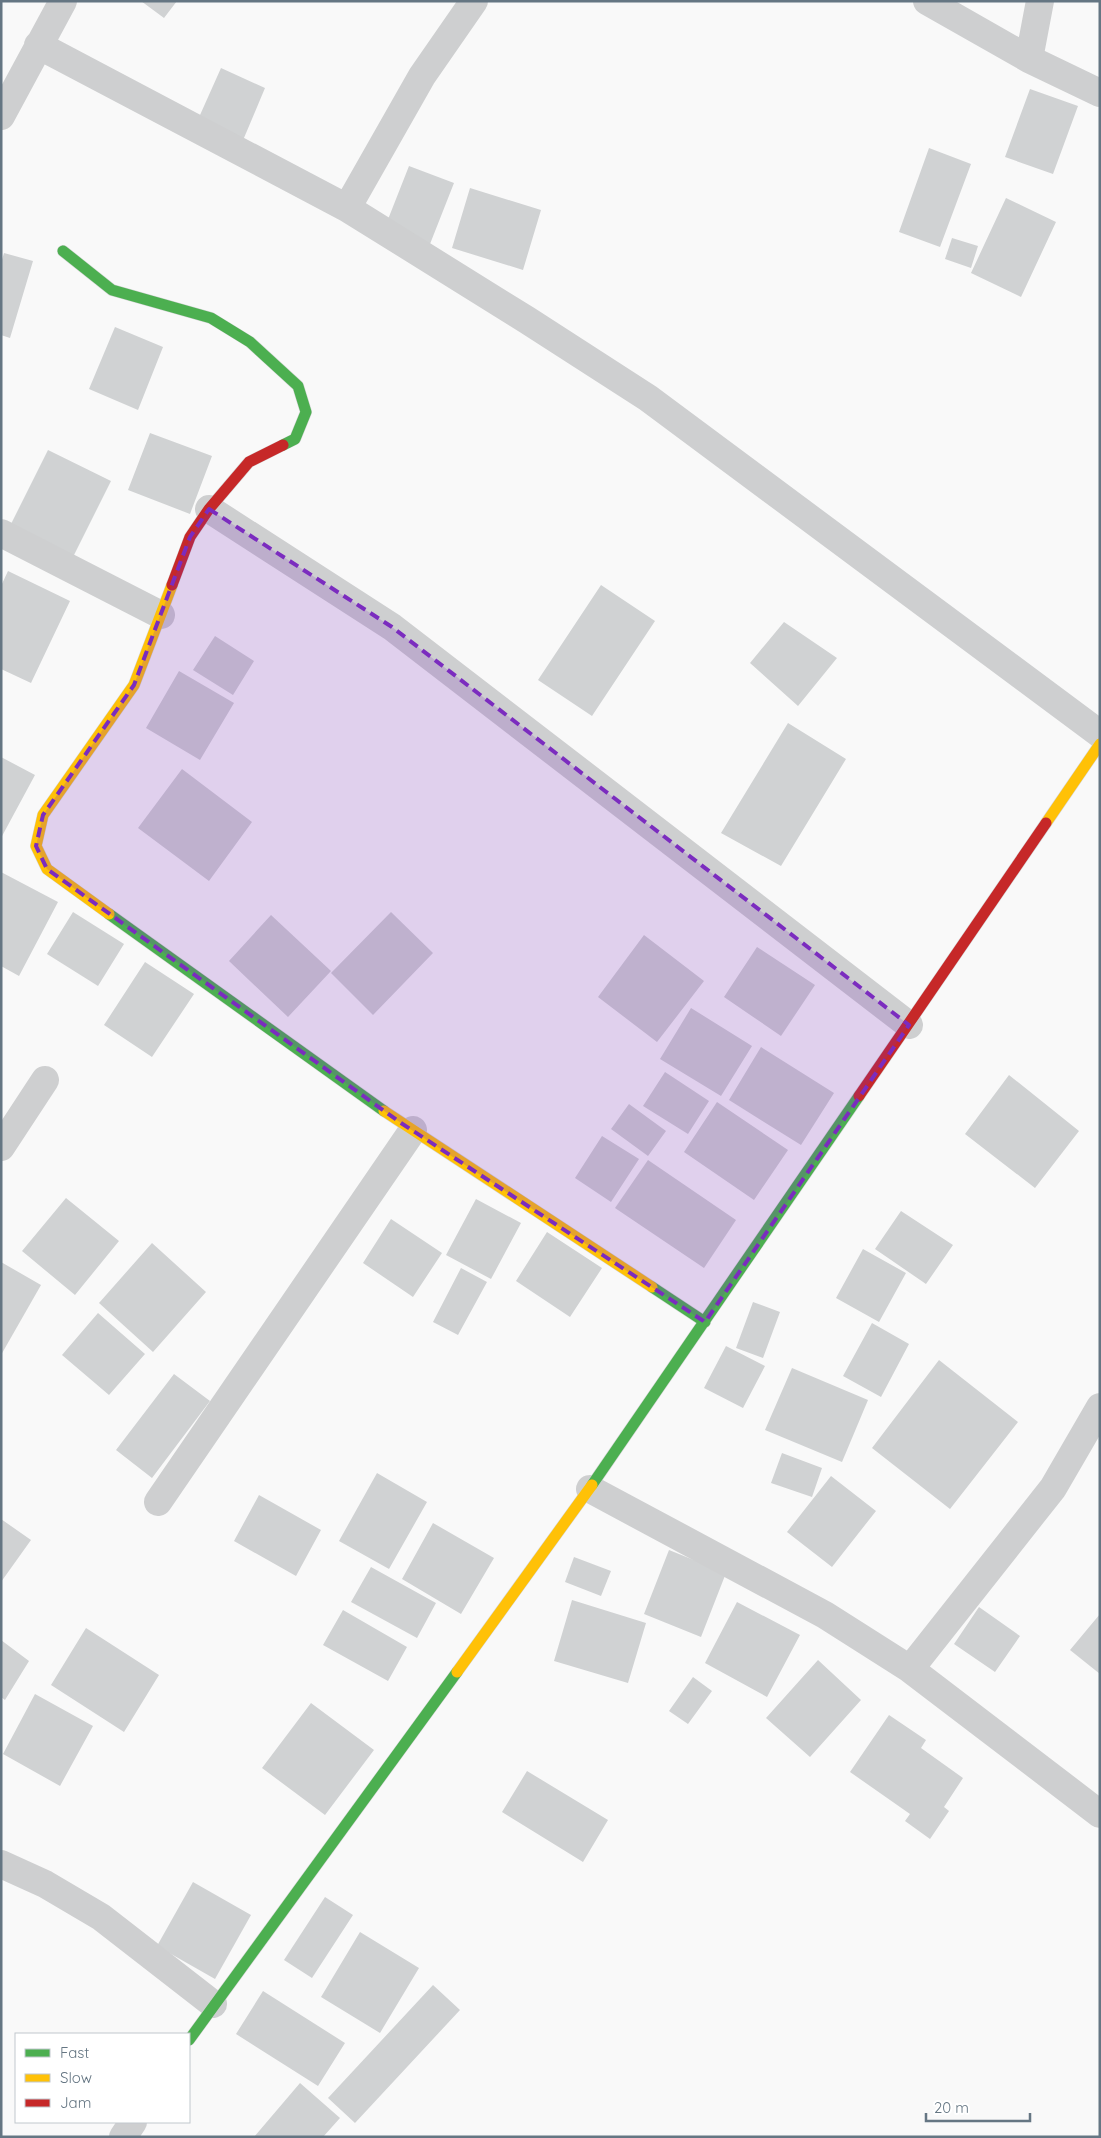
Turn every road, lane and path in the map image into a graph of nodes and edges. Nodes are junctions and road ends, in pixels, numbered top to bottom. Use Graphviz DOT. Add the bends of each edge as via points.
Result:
graph roads {
  1 [pos="63,1"];
  2 [pos="474,1"];
  3 [pos="927,1"];
  4 [pos="1040,1"];
  5 [pos="38,45"];
  6 [pos="1029,59"];
  7 [pos="1100,93"];
  8 [pos="1,116"];
  9 [pos="347,208"];
  10 [pos="63,251"];
  11 [pos="209,509"];
  12 [pos="1,533"];
  13 [pos="161,615"];
  14 [pos="1100,734"];
  15 [pos="1100,744"];
  16 [pos="908,1025"];
  17 [pos="45,1080"];
  18 [pos="413,1130"];
  19 [pos="1,1146"];
  20 [pos="705,1322"];
  21 [pos="1100,1408"];
  22 [pos="590,1490"];
  23 [pos="158,1502"];
  24 [pos="910,1669"];
  25 [pos="1100,1814"];
  26 [pos="1,1864"];
  27 [pos="213,2004"];
  28 [pos="190,2038"];
  29 [pos="132,2123"];
  30 [pos="123,2137"];
  1 -- 5 [label="street"];
  2 -- 9 [label="street" via="422,76"];
  3 -- 6 [label="street"];
  4 -- 6 [label="street"];
  5 -- 8 [label="street"];
  5 -- 9 [label="street"];
  6 -- 7 [label="street"];
  9 -- 14 [label="street" via="648,398"];
  10 -- 11 [label="street" via="112,290 210,318 250,342 298,386 306,412 295,439 250,462"];
  11 -- 13 [label="street" via="190,537"];
  11 -- 16 [label="street" via="392,627"];
  12 -- 13 [label="street"];
  13 -- 18 [label="street" via="134,686 43,815 36,846 47,869"];
  15 -- 16 [label="street"];
  16 -- 20 [label="street"];
  17 -- 19 [label="street"];
  18 -- 20 [label="street"];
  18 -- 23 [label="street"];
  20 -- 22 [label="street"];
  21 -- 24 [label="street" via="1053,1488"];
  22 -- 24 [label="street" via="825,1616"];
  22 -- 27 [label="street"];
  24 -- 25 [label="street"];
  26 -- 27 [label="street" via="45,1884 101,1917"];
  27 -- 28 [label="street"];
  29 -- 30 [label="street"];
}
